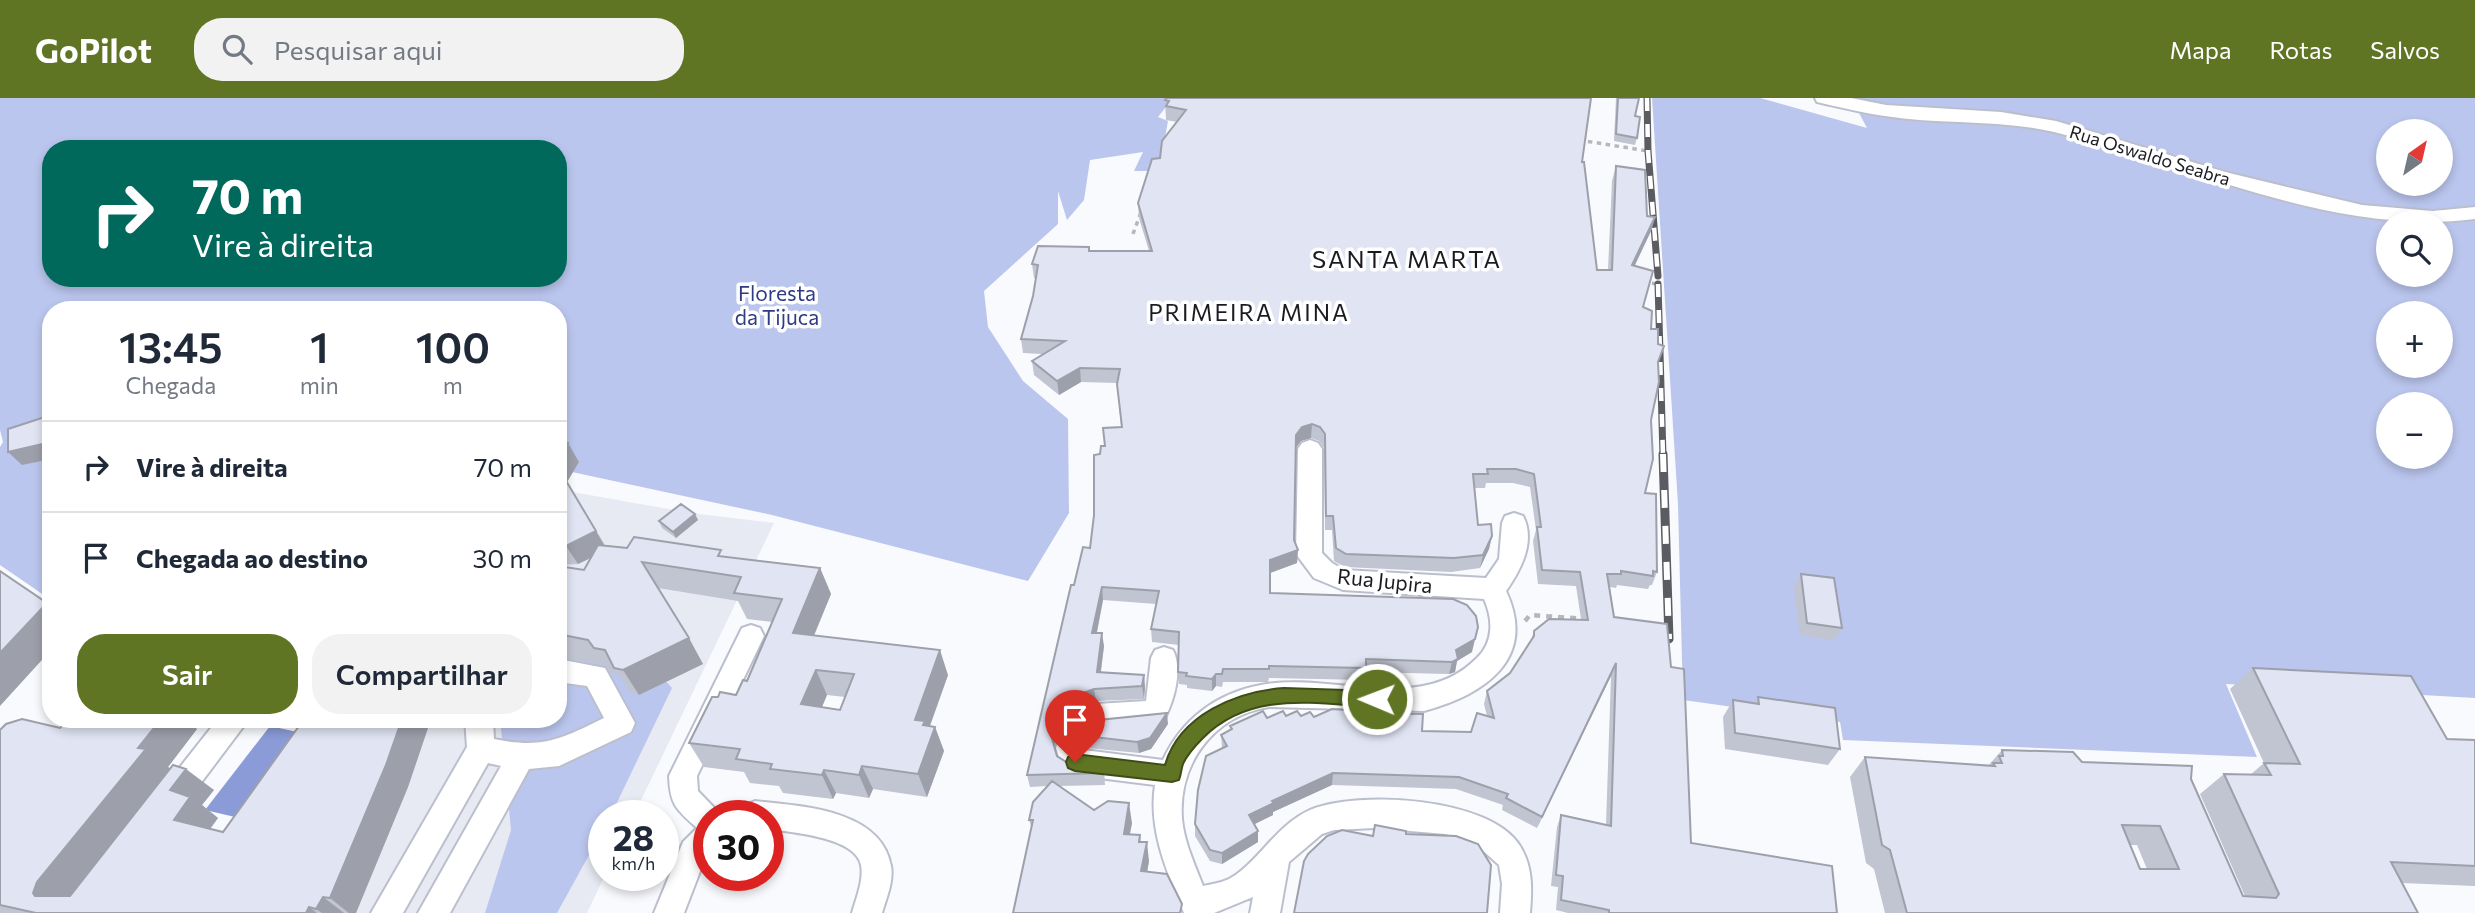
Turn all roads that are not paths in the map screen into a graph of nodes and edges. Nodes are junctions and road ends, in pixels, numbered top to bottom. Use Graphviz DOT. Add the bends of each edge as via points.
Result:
graph roads {
  1 [pos="1824,98"];
  2 [pos="2475,213"];
  3 [pos="1310,449"];
  4 [pos="1514,523"];
  5 [pos="1492,589"];
  6 [pos="751,636"];
  7 [pos="1164,658"];
  8 [pos="567,671"];
  9 [pos="227,728"];
  10 [pos="480,728"];
  11 [pos="481,749"];
  12 [pos="521,757"];
  13 [pos="1172,774"];
  14 [pos="693,805"];
  15 [pos="159,816"];
  16 [pos="784,817"];
  17 [pos="693,852"];
  18 [pos="1275,858"];
  19 [pos="1197,908"];
  20 [pos="386,913"];
  21 [pos="433,913"];
  22 [pos="669,913"];
  23 [pos="867,913"];
  24 [pos="1265,913"];
  25 [pos="1515,913"];
  1 -- 2 [label="street, Rua Oswaldo Seabra" via="1886,111 2001,118 2056,127 2220,177 2362,211 2433,218"];
  3 -- 5 [label="street, Rua Jupira" via="1308,554 1322,572 1343,580"];
  4 -- 5 [label="street" via="1513,559"];
  5 -- 13 [label="street" via="1504,612 1505,630 1494,659 1476,678 1446,695 1424,699 1259,697 1207,722 1175,761"];
  6 -- 14 [label="street" via="683,776 684,797"];
  7 -- 13 [label="street" via="1155,710 1139,716 1087,717 1078,722 1069,750 1075,762"];
  8 -- 12 [label="street" via="595,676 621,723 559,753"];
  9 -- 15 [label="street"];
  10 -- 11 [label="street"];
  11 -- 12 [label="street"];
  11 -- 20 [label="street"];
  12 -- 21 [label="street"];
  13 -- 19 [label="street" via="1168,823"];
  16 -- 23 [label="street" via="814,821 859,838 876,863"];
  17 -- 22 [label="street"];
  18 -- 19 [label="street" via="1233,893"];
  18 -- 24 [label="street"];
  18 -- 25 [label="street" via="1306,827 1331,817 1376,815 1460,822 1490,836 1511,858 1517,877"];
}
